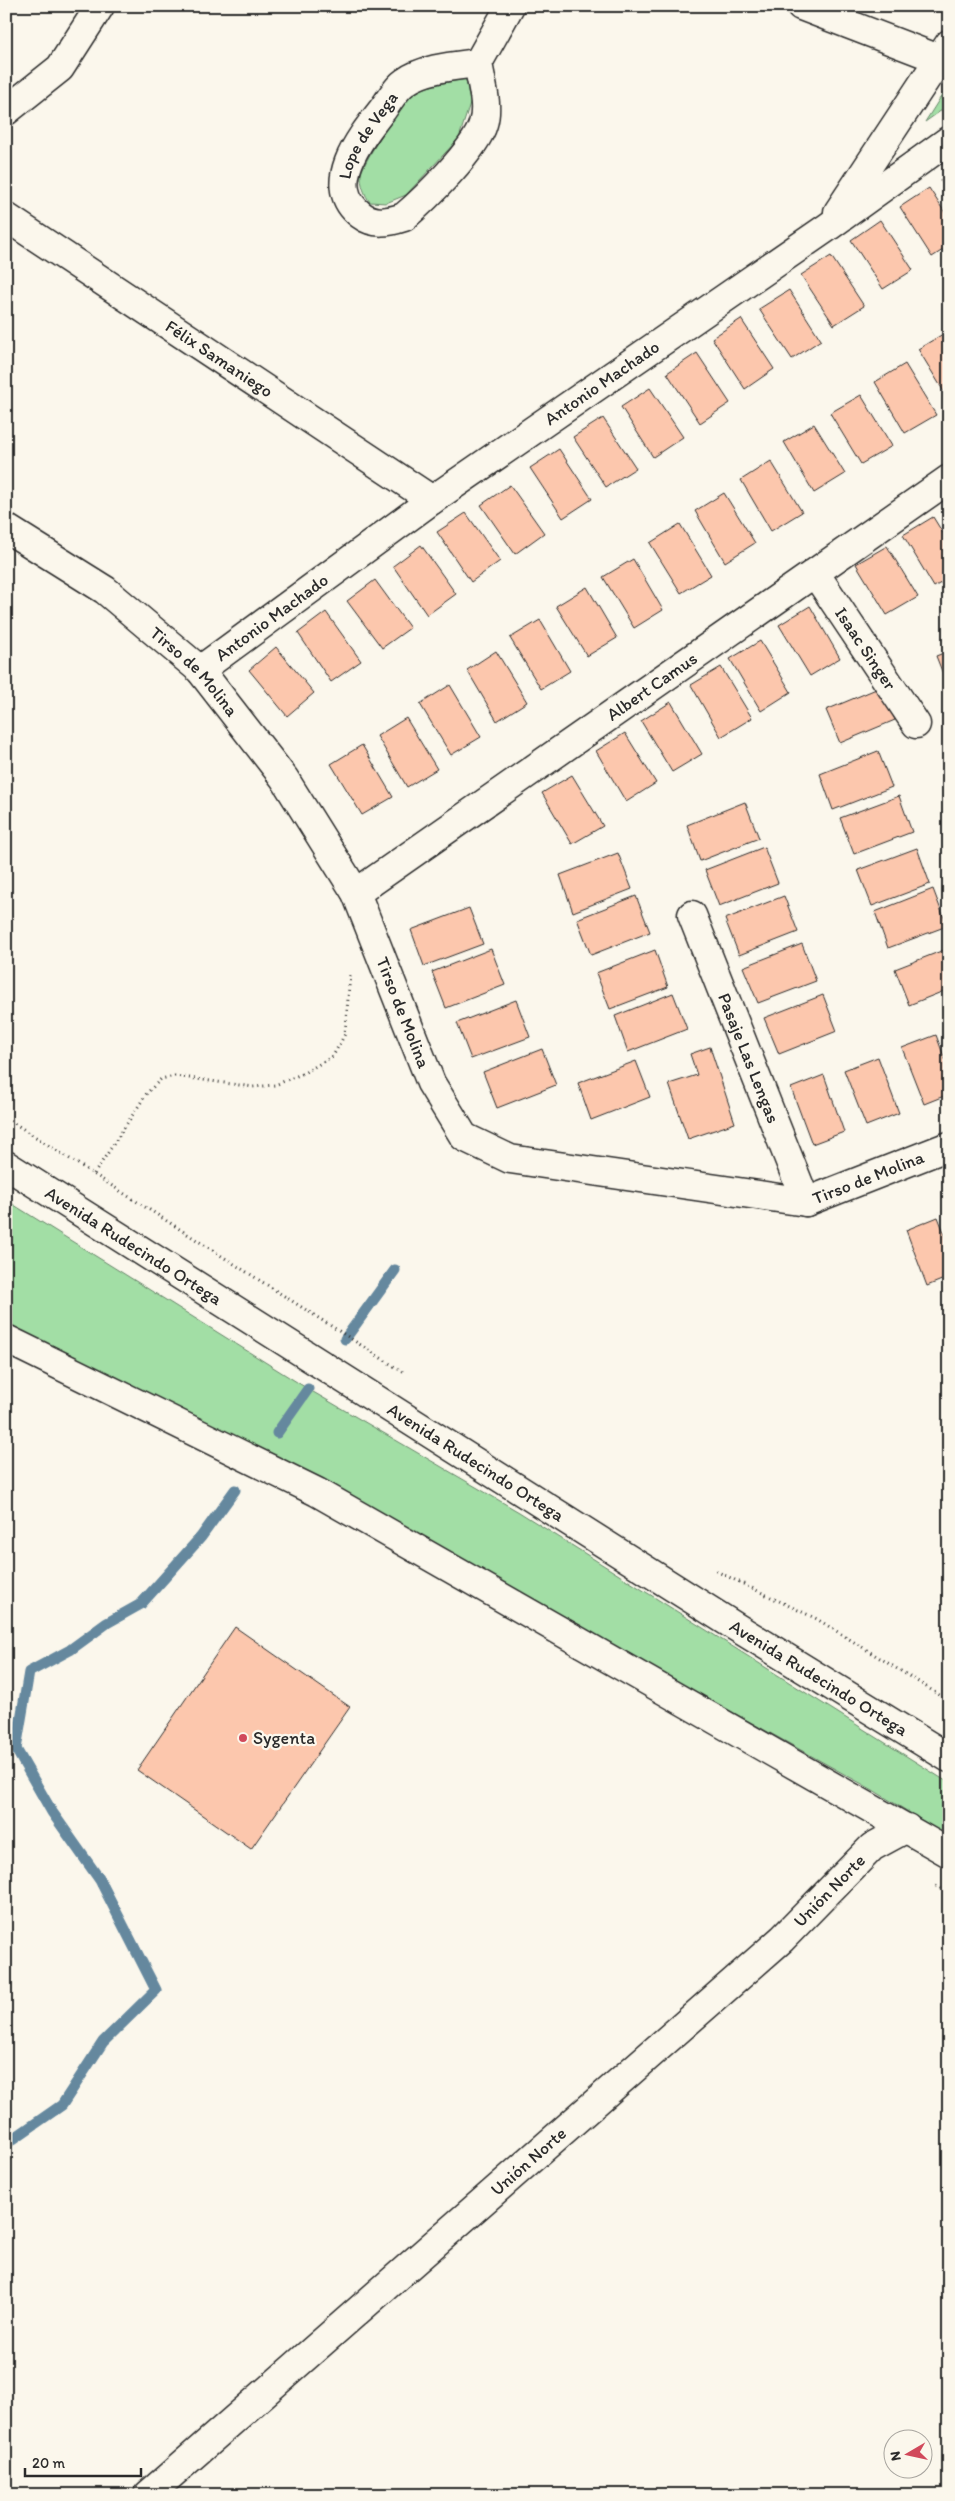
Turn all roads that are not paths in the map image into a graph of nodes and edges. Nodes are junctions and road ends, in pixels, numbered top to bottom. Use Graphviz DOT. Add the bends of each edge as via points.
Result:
graph roads {
  1 [pos="100,6"];
  2 [pos="510,6"];
  3 [pos="801,6"];
  4 [pos="944,52"];
  5 [pos="478,63"];
  6 [pos="6,111"];
  7 [pos="949,140"];
  8 [pos="6,217"];
  9 [pos="828,227"];
  10 [pos="949,479"];
  11 [pos="432,500"];
  12 [pos="6,528"];
  13 [pos="815,573"];
  14 [pos="200,670"];
  15 [pos="916,724"];
  16 [pos="356,893"];
  17 [pos="692,915"];
  18 [pos="949,1146"];
  19 [pos="6,1164"];
  20 [pos="806,1202"];
  21 [pos="6,1339"];
  22 [pos="949,1758"];
  23 [pos="907,1828"];
  24 [pos="946,1846"];
  25 [pos="148,2495"];
  1 -- 6 [label="street" via="60,68"];
  2 -- 5 [label="street"];
  3 -- 4 [label="street"];
  4 -- 9 [label="street, Antonio Machado"];
  5 -- 5 [label="street, Lope de Vega" via="437,69 404,82 370,126 344,174 347,198 364,217 377,222 391,222 404,216 472,145 483,124 485,105"];
  7 -- 9 [label="street"];
  8 -- 11 [label="street, Félix Samaniego"];
  9 -- 11 [label="street, Antonio Machado"];
  10 -- 13 [label="street, Albert Camus"];
  11 -- 14 [label="street, Antonio Machado"];
  12 -- 14 [label="street, Tirso de Molina" via="105,590"];
  13 -- 15 [label="street, Isaac Singer"];
  13 -- 16 [label="street, Albert Camus"];
  14 -- 16 [label="street, Tirso de Molina" via="284,778"];
  16 -- 20 [label="street, Tirso de Molina" via="431,1084 464,1137 510,1159"];
  17 -- 20 [label="street, Pasaje Las Lengas"];
  18 -- 20 [label="street, Tirso de Molina"];
  19 -- 22 [label="street, Avenida Rudecindo Ortega" via="727,1622"];
  21 -- 23 [label="street" via="317,1492"];
  23 -- 24 [label="street"];
  23 -- 25 [label="street, Unión Norte" via="872,1847 782,1938"];
}
